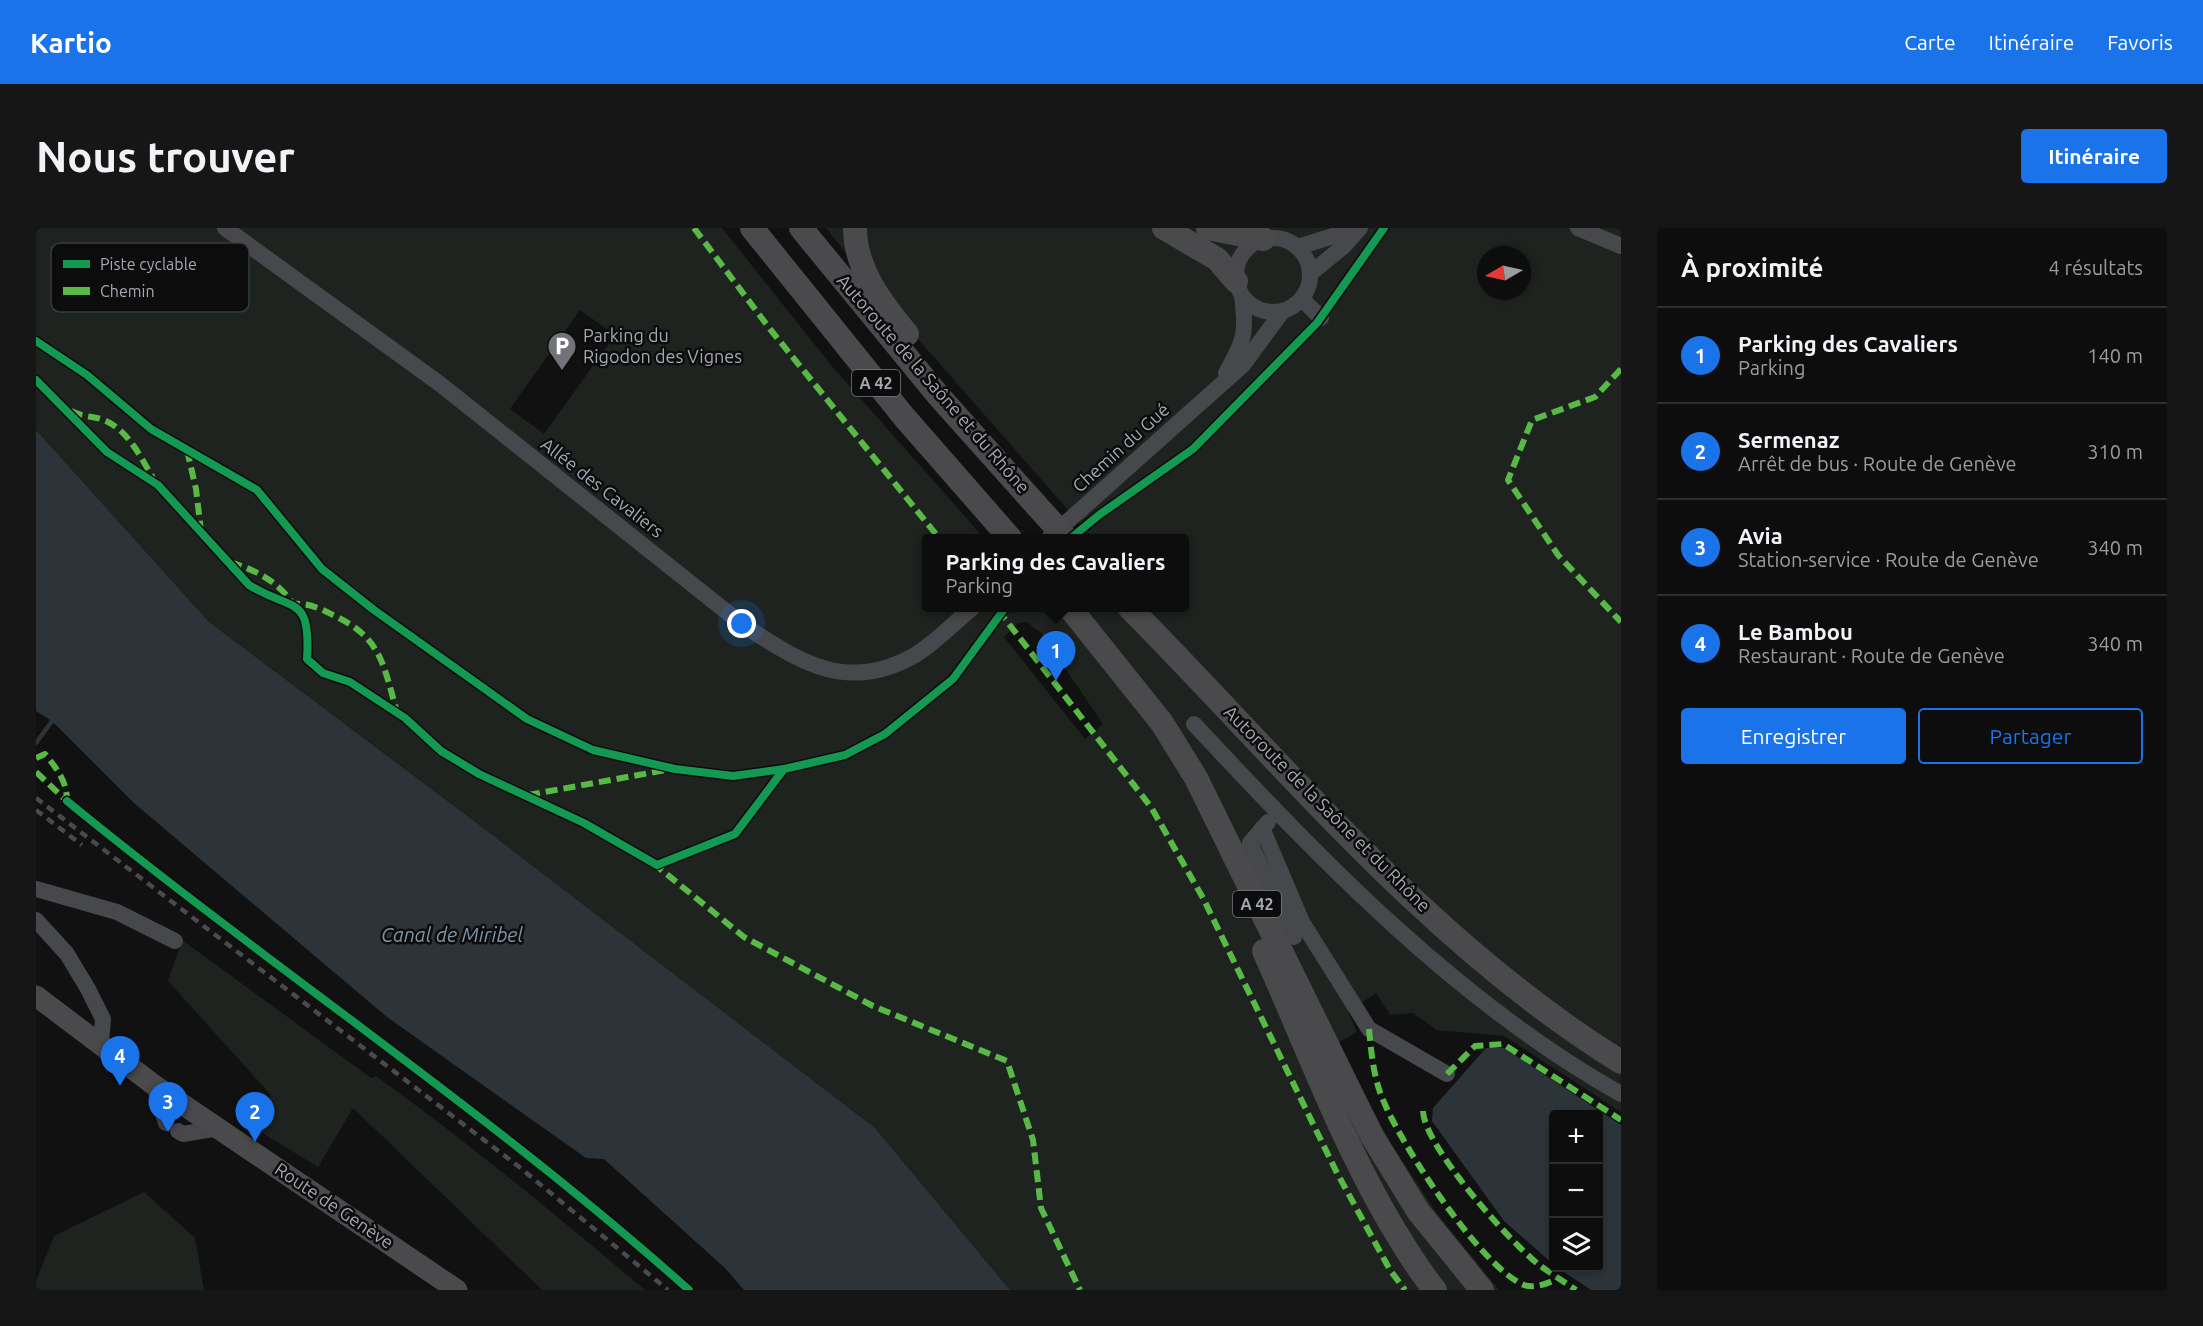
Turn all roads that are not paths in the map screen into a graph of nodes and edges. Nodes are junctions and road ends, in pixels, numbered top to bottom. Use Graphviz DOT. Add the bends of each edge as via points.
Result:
graph roads {
  1 [pos="225,228"];
  2 [pos="752,228"];
  3 [pos="801,228"];
  4 [pos="855,228"];
  5 [pos="1164,228"];
  6 [pos="1208,228"];
  7 [pos="1346,228"];
  8 [pos="1360,228"];
  9 [pos="1578,228"];
  10 [pos="1263,239"];
  11 [pos="246,243"];
  12 [pos="249,245"];
  13 [pos="1621,246"];
  14 [pos="1298,247"];
  15 [pos="1311,273"];
  16 [pos="1239,289"];
  17 [pos="1302,299"];
  18 [pos="1282,312"];
  19 [pos="1321,318"];
  20 [pos="1218,387"];
  21 [pos="937,394"];
  22 [pos="1007,534"];
  23 [pos="1053,534"];
  24 [pos="1062,534"];
  25 [pos="967,612"];
  26 [pos="1073,612"];
  27 [pos="1134,612"];
  28 [pos="1130,680"];
  29 [pos="1194,724"];
  30 [pos="1277,813"];
  31 [pos="1262,828"];
  32 [pos="36,890"];
  33 [pos="36,920"];
  34 [pos="1294,937"];
  35 [pos="174,941"];
  36 [pos="1487,962"];
  37 [pos="36,996"];
  38 [pos="100,1042"];
  39 [pos="1621,1047"];
  40 [pos="1621,1062"];
  41 [pos="1447,1074"];
  42 [pos="154,1085"];
  43 [pos="1621,1094"];
  44 [pos="219,1128"];
  45 [pos="457,1290"];
  46 [pos="1434,1290"];
  47 [pos="1482,1290"];
  1 -- 11 [label="street, Allée des Cavaliers"];
  2 -- 22 [label="highway, A 42" via="905,418"];
  3 -- 21 [label="highway, Autoroute de la Saône et du Rhône / A 42"];
  4 -- 21 [label="highway" via="856,250 863,271 928,359"];
  5 -- 16 [label="highway" via="1217,259"];
  6 -- 10 [label="highway"];
  7 -- 14 [label="street"];
  8 -- 15 [label="street"];
  9 -- 13 [label="street"];
  10 -- 14 [label="street" via="1285,240"];
  10 -- 16 [label="street" via="1241,255 1236,271"];
  12 -- 25 [label="street, Allée des Cavaliers" via="440,384 742,624 786,654 822,670 848,674 873,671 916,654"];
  14 -- 15 [label="street"];
  15 -- 17 [label="street"];
  16 -- 18 [label="street" via="1259,310"];
  16 -- 20 [label="street, Chemin du Gué" via="1245,319 1244,342"];
  17 -- 18 [label="street"];
  17 -- 19 [label="street"];
  18 -- 20 [label="street, Chemin du Gué" via="1244,365"];
  20 -- 23 [label="street, Chemin du Gué"];
  21 -- 24 [label="highway, Autoroute de la Saône et du Rhône / A 42, bridge"];
  26 -- 28 [label="highway, A 42"];
  27 -- 36 [label="highway, Autoroute de la Saône et du Rhône" via="1392,880"];
  28 -- 46 [label="highway" via="1192,797 1367,1184"];
  28 -- 47 [label="highway, A 42" via="1196,778 1372,1136 1418,1211"];
  29 -- 30 [label="street"];
  30 -- 31 [label="street"];
  30 -- 43 [label="street" via="1388,920 1461,981 1534,1039"];
  31 -- 34 [label="street" via="1250,843"];
  31 -- 41 [label="street" via="1302,922 1369,1029"];
  32 -- 35 [label="street" via="117,912"];
  33 -- 38 [label="street" via="67,954 88,989 103,1018"];
  36 -- 39 [label="highway"];
  36 -- 40 [label="highway, Autoroute de la Saône et du Rhône" via="1577,1034"];
  37 -- 38 [label="main road, Route de Genève"];
  38 -- 42 [label="main road, Route de Genève"];
  42 -- 44 [label="main road, Route de Genève"];
  42 -- 44 [label="street" via="172,1127 183,1134"];
  44 -- 45 [label="main road, Route de Genève"];
}
